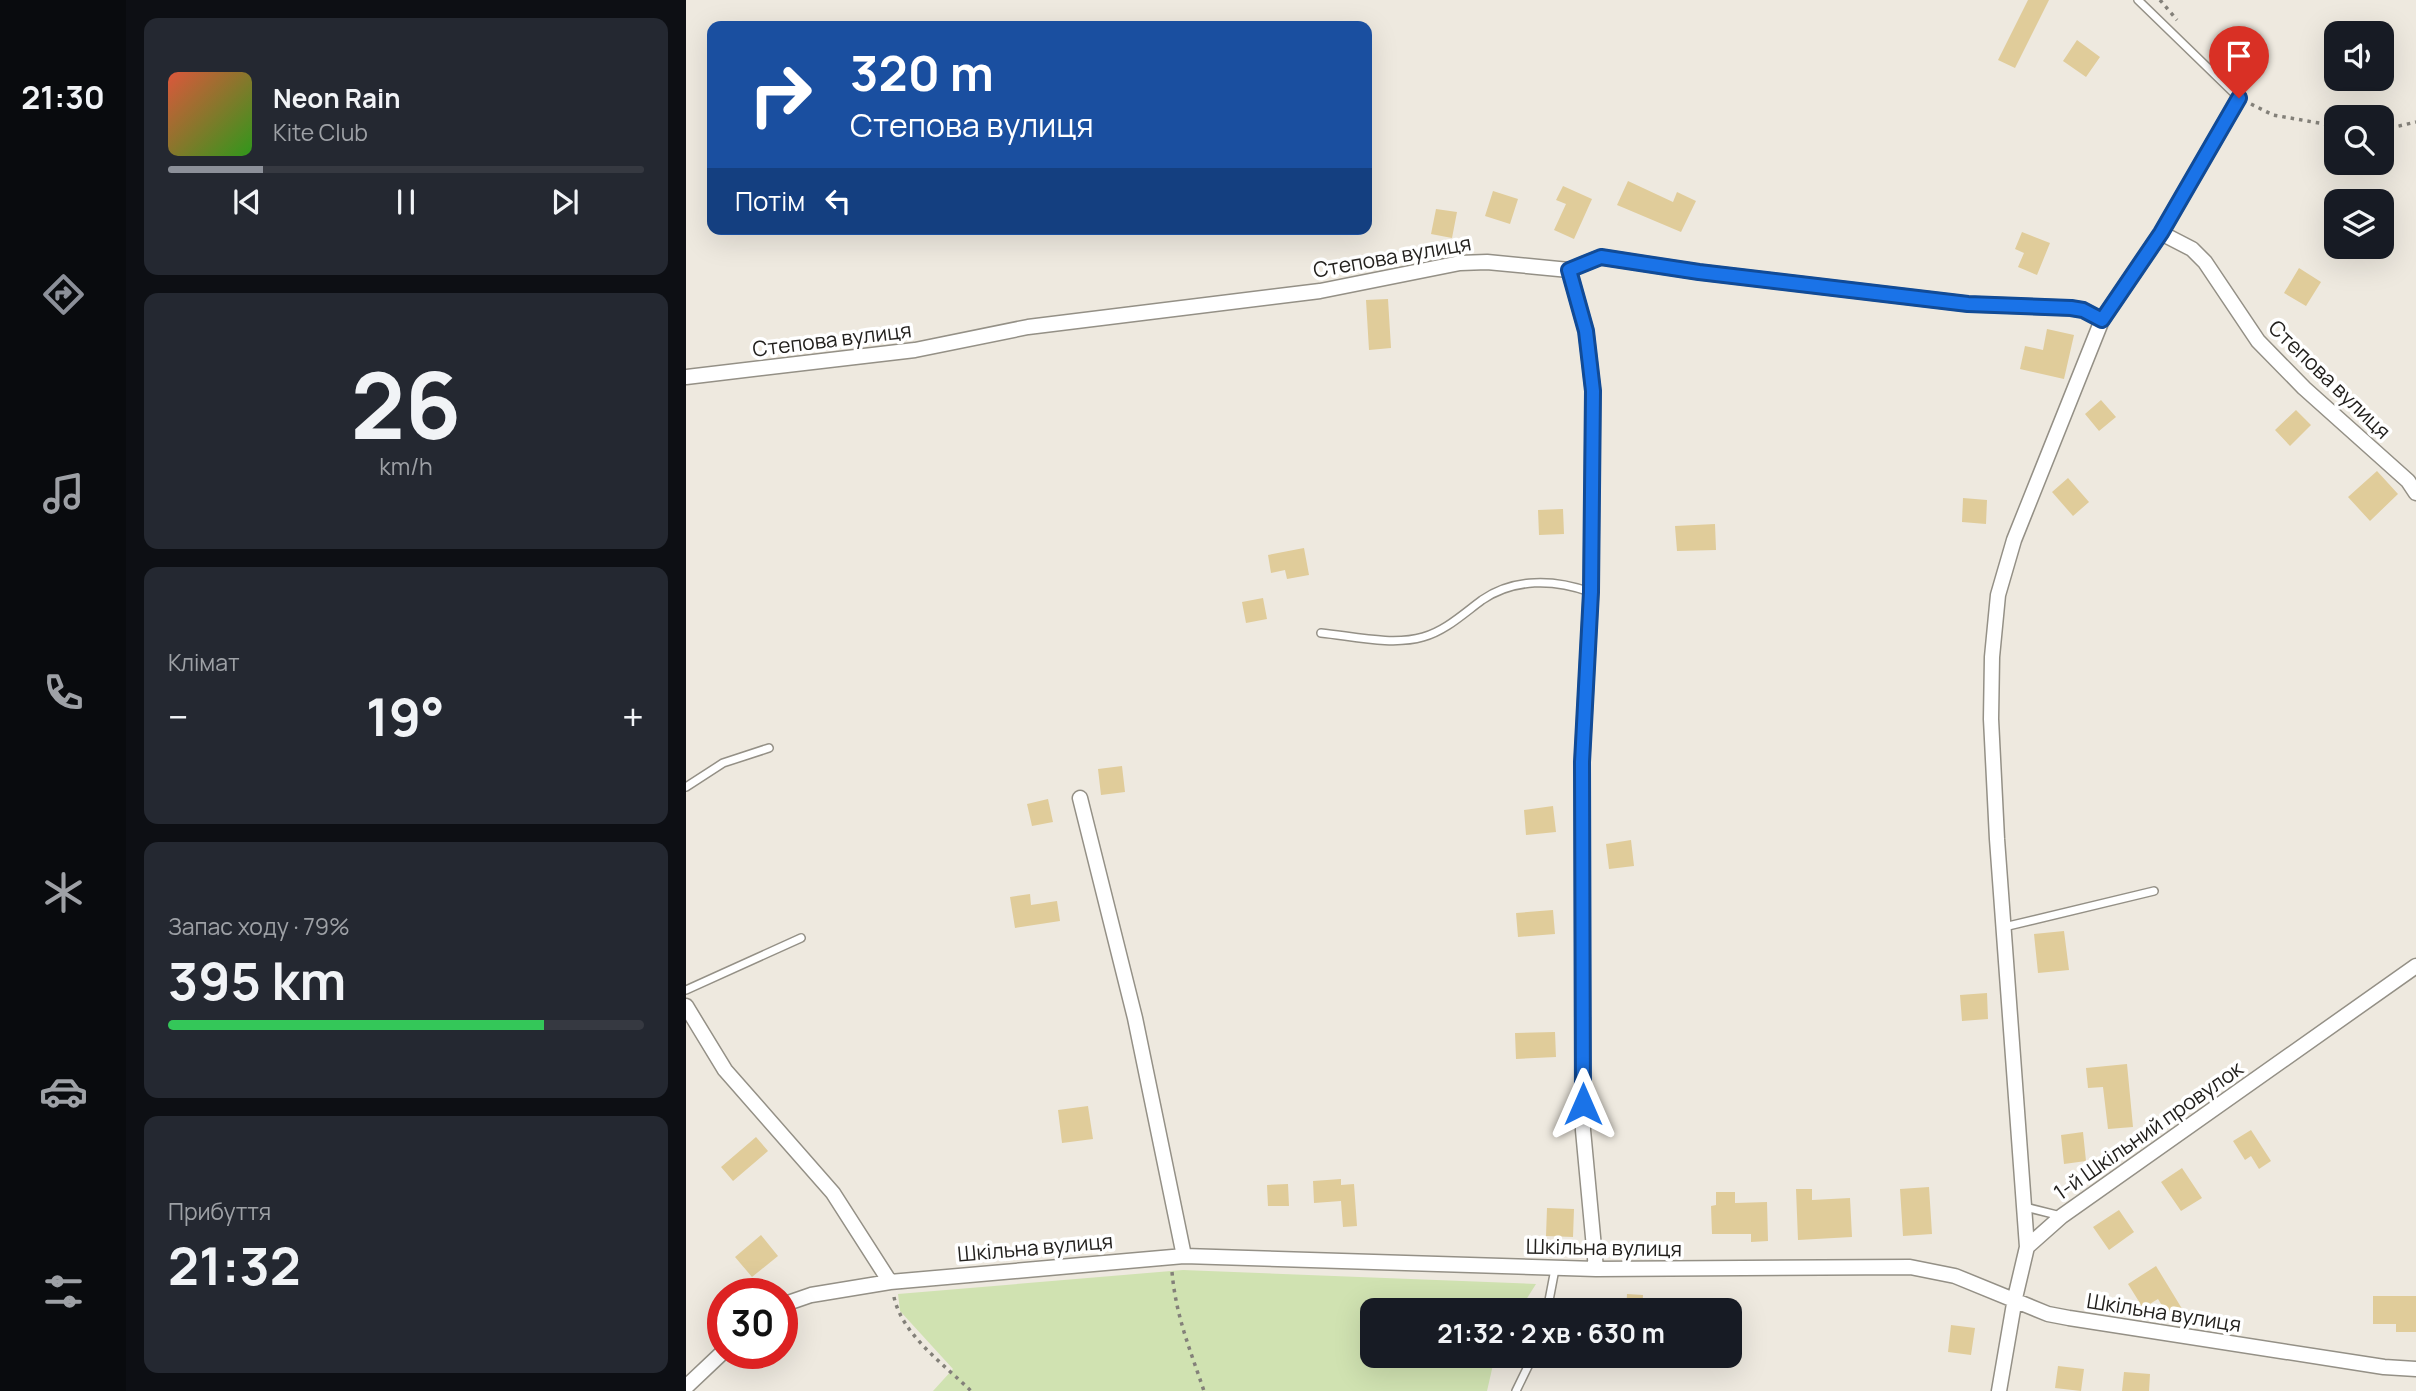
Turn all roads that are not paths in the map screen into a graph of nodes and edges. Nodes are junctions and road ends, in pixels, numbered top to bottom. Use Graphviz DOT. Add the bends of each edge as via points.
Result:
graph roads {
  1 [pos="2138,0"];
  2 [pos="2239,98"];
  3 [pos="2161,233"];
  4 [pos="1569,270"];
  5 [pos="2102,320"];
  6 [pos="686,377"];
  7 [pos="2416,493"];
  8 [pos="1591,592"];
  9 [pos="1321,633"];
  10 [pos="769,748"];
  11 [pos="686,787"];
  12 [pos="1080,798"];
  13 [pos="2154,891"];
  14 [pos="2004,927"];
  15 [pos="801,938"];
  16 [pos="2416,966"];
  17 [pos="686,990"];
  18 [pos="686,1006"];
  19 [pos="2023,1207"];
  20 [pos="2062,1216"];
  21 [pos="2027,1247"];
  22 [pos="1177,1256"];
  23 [pos="1555,1269"];
  24 [pos="1596,1269"];
  25 [pos="890,1282"];
  26 [pos="1549,1298"];
  27 [pos="2015,1298"];
  28 [pos="798,1299"];
  29 [pos="707,1365"];
  30 [pos="1527,1368"];
  31 [pos="2416,1369"];
  32 [pos="689,1379"];
  33 [pos="1516,1391"];
  34 [pos="1999,1391"];
  1 -- 2 [label="lane"];
  2 -- 3 [label="street"];
  3 -- 5 [label="street"];
  3 -- 7 [label="street, Степова вулиця" via="2205,262 2258,341"];
  4 -- 5 [label="street, Степова вулиця" via="1601,257 1968,304 2071,308"];
  4 -- 6 [label="street, Степова вулиця" via="1517,263 1460,263 1320,291 1028,327 915,350"];
  4 -- 8 [label="street" via="1586,331 1593,391"];
  5 -- 14 [label="street" via="2014,540 1998,595 1991,719"];
  8 -- 9 [label="lane" via="1554,583 1517,585 1485,598 1436,632 1408,640"];
  8 -- 24 [label="street" via="1582,762 1583,1130"];
  10 -- 11 [label="lane" via="723,763"];
  12 -- 22 [label="street" via="1135,1017"];
  13 -- 14 [label="lane"];
  14 -- 19 [label="street"];
  15 -- 17 [label="lane"];
  16 -- 20 [label="street, 1-й Шкільний провулок"];
  18 -- 25 [label="street" via="738,1086 833,1193"];
  19 -- 20 [label="lane"];
  19 -- 21 [label="street"];
  20 -- 21 [label="street, 1-й Шкільний провулок"];
  21 -- 27 [label="street"];
  22 -- 23 [label="street, Шкільна вулиця"];
  22 -- 25 [label="street, Шкільна вулиця"];
  23 -- 24 [label="street, Шкільна вулиця"];
  23 -- 26 [label="lane"];
  24 -- 27 [label="street, Шкільна вулиця" via="1910,1268 1955,1276"];
  25 -- 28 [label="street, Шкільна вулиця"];
  27 -- 31 [label="street, Шкільна вулиця" via="2048,1314 2069,1318"];
  27 -- 34 [label="street"];
  29 -- 32 [label="street"];
  30 -- 33 [label="lane"];
}
